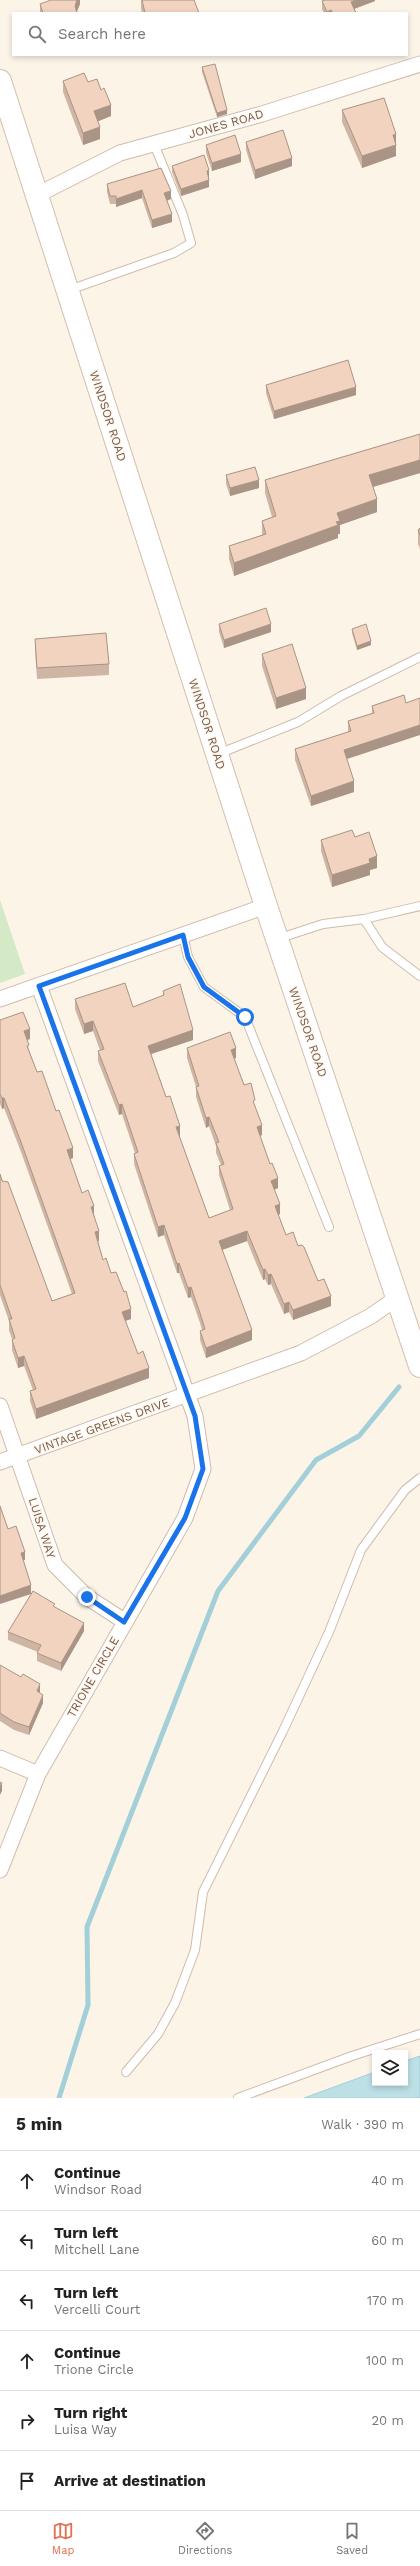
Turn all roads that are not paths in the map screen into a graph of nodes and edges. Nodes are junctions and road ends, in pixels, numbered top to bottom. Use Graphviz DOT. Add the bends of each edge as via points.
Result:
graph roads {
  1 [pos="420,64"];
  2 [pos="0,81"];
  3 [pos="154,144"];
  4 [pos="37,195"];
  5 [pos="68,290"];
  6 [pos="420,657"];
  7 [pos="217,754"];
  8 [pos="266,906"];
  9 [pos="420,906"];
  10 [pos="364,919"];
  11 [pos="183,935"];
  12 [pos="277,939"];
  13 [pos="420,976"];
  14 [pos="39,986"];
  15 [pos="0,999"];
  16 [pos="329,1227"];
  17 [pos="398,1297"];
  18 [pos="420,1366"];
  19 [pos="188,1395"];
  20 [pos="0,1406"];
  21 [pos="18,1456"];
  22 [pos="0,1462"];
  23 [pos="420,1478"];
  24 [pos="124,1622"];
  25 [pos="0,1758"];
  26 [pos="38,1774"];
  27 [pos="0,1870"];
  28 [pos="420,2034"];
  29 [pos="126,2072"];
  30 [pos="238,2098"];
  1 -- 3 [label="street, JONES ROAD" via="262,114"];
  2 -- 4 [label="main road, WINDSOR ROAD"];
  3 -- 4 [label="street, JONES ROAD" via="120,153"];
  3 -- 5 [label="lane" via="183,215 191,242 174,253"];
  4 -- 5 [label="main road, WINDSOR ROAD"];
  5 -- 7 [label="main road, WINDSOR ROAD"];
  6 -- 7 [label="lane" via="341,696 298,722"];
  7 -- 8 [label="main road, WINDSOR ROAD"];
  8 -- 11 [label="street"];
  8 -- 12 [label="main road, WINDSOR ROAD"];
  9 -- 10 [label="lane"];
  10 -- 12 [label="lane" via="323,924"];
  10 -- 13 [label="lane" via="382,948"];
  11 -- 14 [label="street"];
  11 -- 16 [label="lane" via="188,957 204,987 245,1017"];
  12 -- 17 [label="main road, WINDSOR ROAD"];
  14 -- 15 [label="street"];
  14 -- 19 [label="street, TRIONE CIRCLE"];
  17 -- 18 [label="main road, WINDSOR ROAD"];
  17 -- 19 [label="street, VINTAGE GREENS DRIVE" via="371,1316 301,1353"];
  19 -- 21 [label="street, VINTAGE GREENS DRIVE"];
  19 -- 24 [label="street, TRIONE CIRCLE" via="195,1416 203,1469 185,1518"];
  20 -- 21 [label="street, LUISA WAY"];
  21 -- 22 [label="street, VINTAGE GREENS DRIVE"];
  21 -- 24 [label="street, LUISA WAY" via="55,1565 87,1597"];
  23 -- 29 [label="lane" via="405,1490 360,1550 329,1632 203,1892 195,1950 175,2003 158,2034"];
  24 -- 26 [label="street, TRIONE CIRCLE"];
  25 -- 26 [label="street"];
  26 -- 27 [label="street, TRIONE CIRCLE"];
  28 -- 30 [label="lane"];
}
